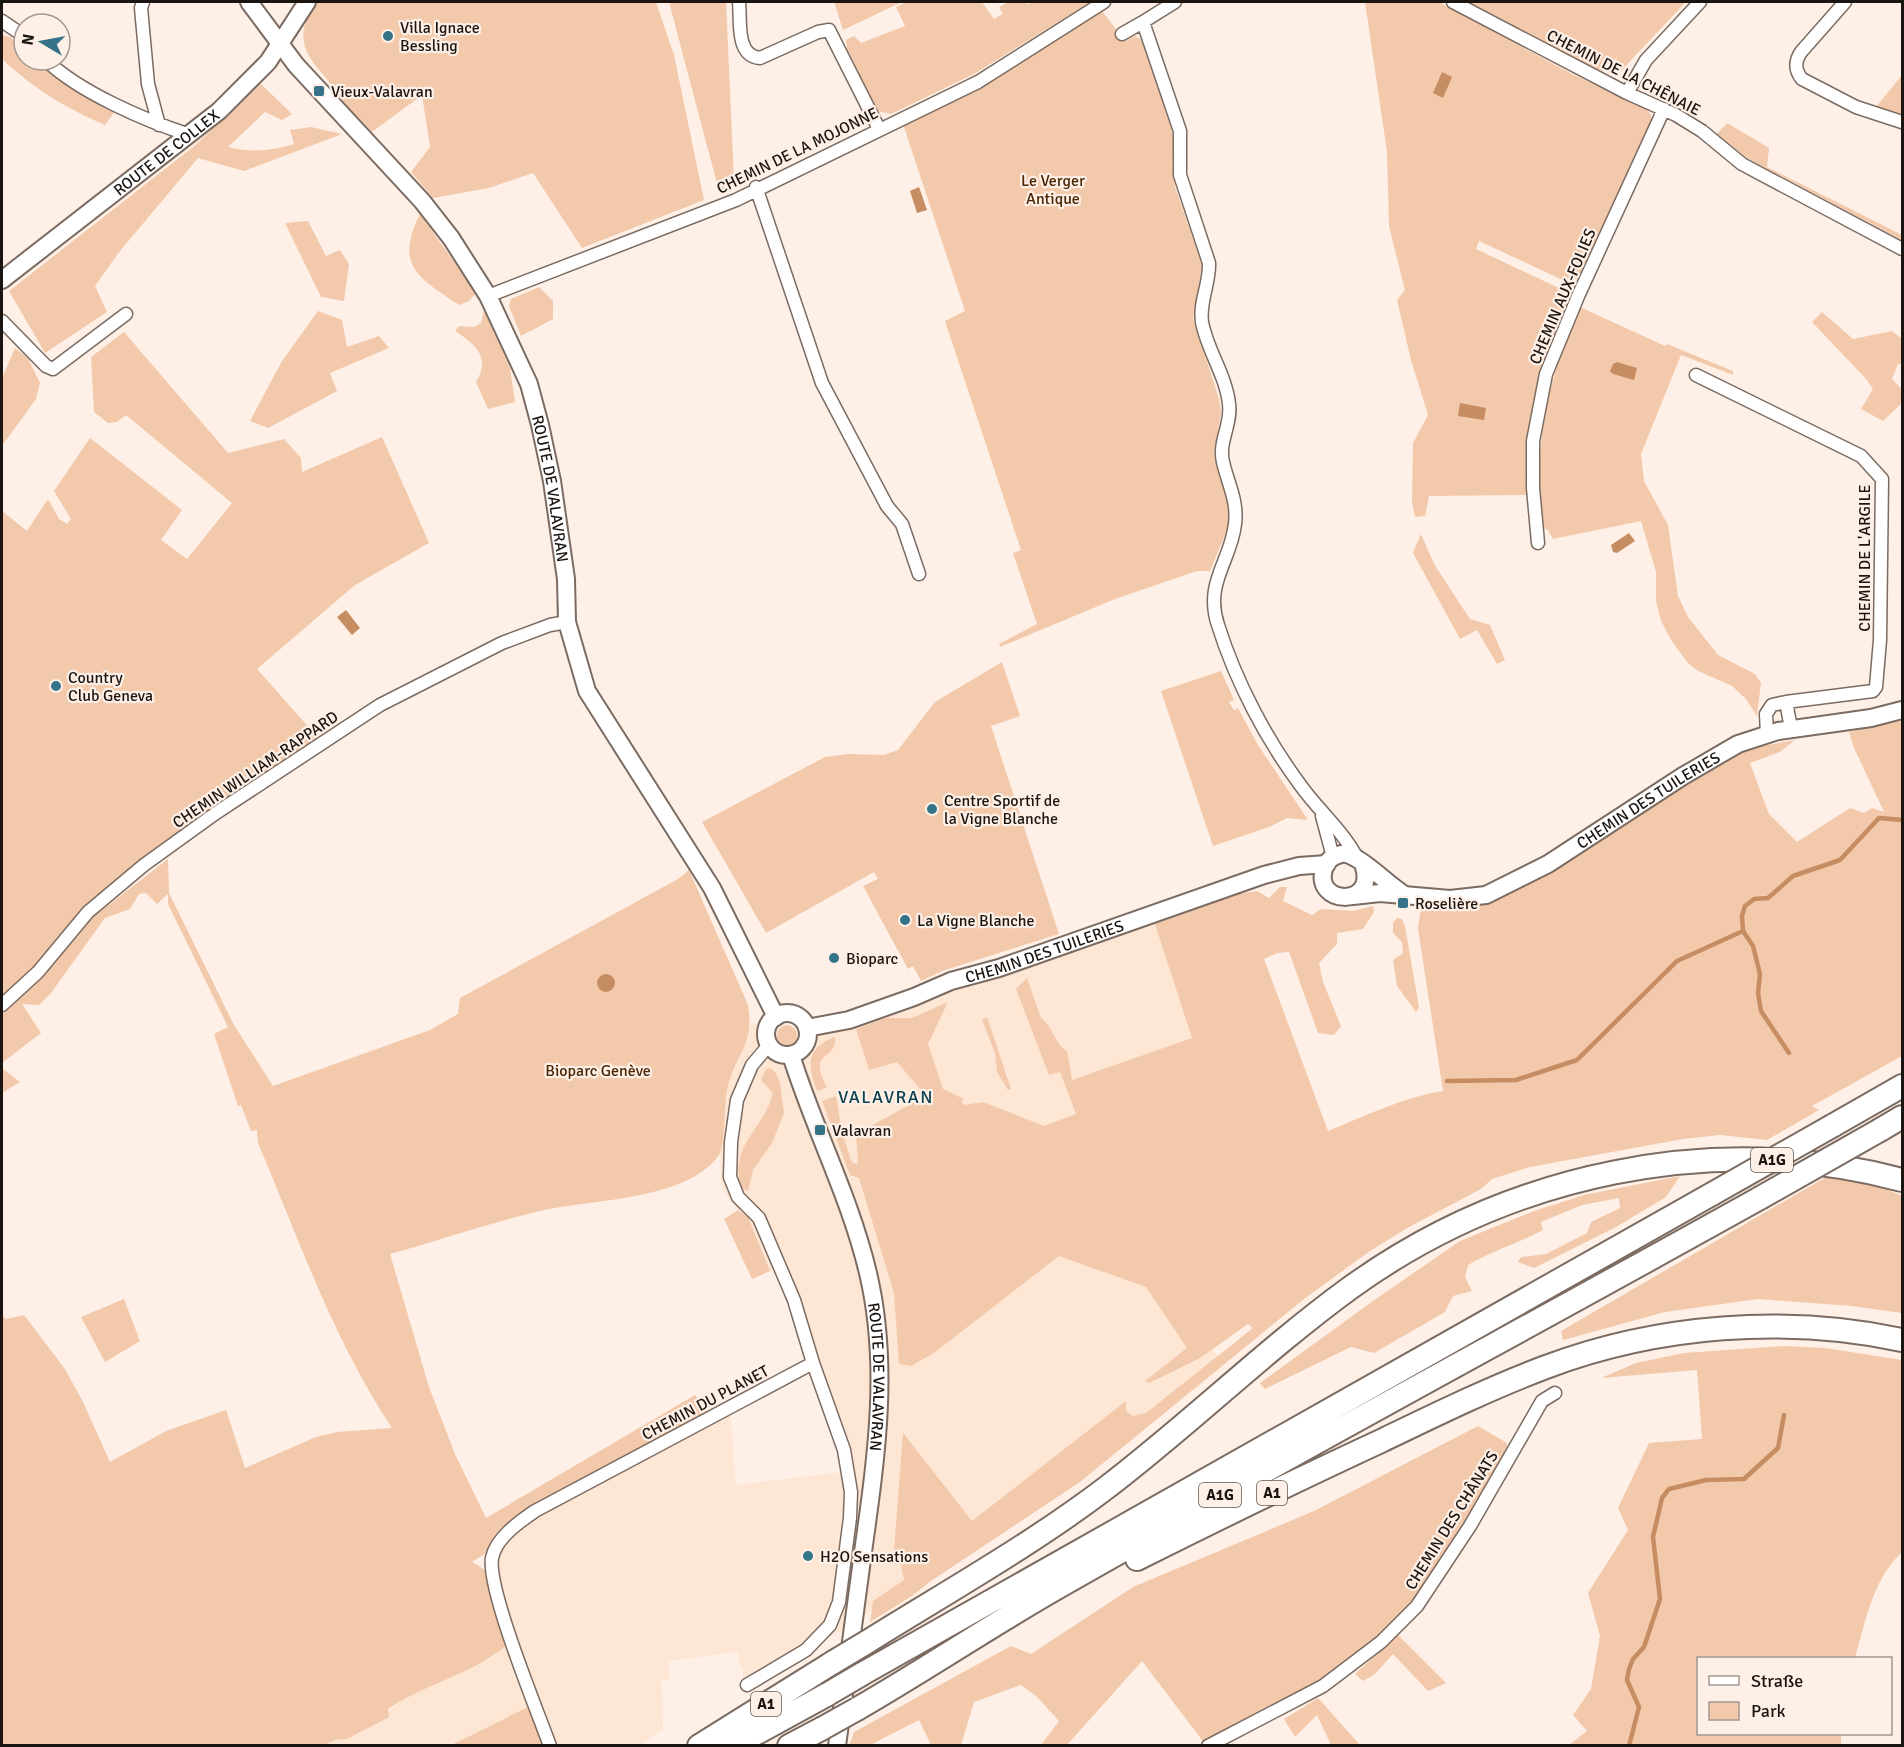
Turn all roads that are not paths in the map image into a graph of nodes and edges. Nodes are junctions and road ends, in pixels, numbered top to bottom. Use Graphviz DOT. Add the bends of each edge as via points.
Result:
graph roads {
  1 [pos="143,2"];
  2 [pos="249,2"];
  3 [pos="307,2"];
  4 [pos="739,2"];
  5 [pos="1104,2"];
  6 [pos="1175,2"];
  7 [pos="1453,2"];
  8 [pos="1700,2"];
  9 [pos="1845,2"];
  10 [pos="1143,22"];
  11 [pos="1122,34"];
  12 [pos="282,43"];
  13 [pos="61,72"];
  14 [pos="1627,93"];
  15 [pos="1664,110"];
  16 [pos="1902,122"];
  17 [pos="159,125"];
  18 [pos="879,129"];
  19 [pos="190,135"];
  20 [pos="756,188"];
  21 [pos="1902,249"];
  22 [pos="2,280"];
  23 [pos="488,296"];
  24 [pos="126,314"];
  25 [pos="2,321"];
  26 [pos="1696,375"];
  27 [pos="1538,543"];
  28 [pos="919,574"];
  29 [pos="567,622"];
  30 [pos="1786,702"];
  31 [pos="1902,710"];
  32 [pos="1791,728"];
  33 [pos="1767,734"];
  34 [pos="1320,812"];
  35 [pos="1330,860"];
  36 [pos="1361,862"];
  37 [pos="1282,872"];
  38 [pos="1328,890"];
  39 [pos="1403,894"];
  40 [pos="1353,896"];
  41 [pos="2,1005"];
  42 [pos="776,1017"];
  43 [pos="807,1028"];
  44 [pos="769,1045"];
  45 [pos="791,1055"];
  46 [pos="1902,1086"];
  47 [pos="1902,1117"];
  48 [pos="1902,1180"];
  49 [pos="1902,1340"];
  50 [pos="813,1363"];
  51 [pos="1555,1393"];
  52 [pos="938,1662"];
  53 [pos="747,1685"];
  54 [pos="550,1746"];
  55 [pos="699,1746"];
  56 [pos="733,1746"];
  57 [pos="789,1746"];
  58 [pos="837,1746"];
  59 [pos="1208,1746"];
  1 -- 17 [label="street" via="148,84"];
  2 -- 12 [label="street, ROUTE DE VALAVRAN"];
  3 -- 12 [label="street, ROUTE DE COLLEX"];
  4 -- 18 [label="street" via="742,42 751,58 760,58 829,30"];
  5 -- 18 [label="street, CHEMIN DE LA MOJONNE" via="978,82"];
  6 -- 10 [label="street"];
  7 -- 14 [label="street, CHEMIN DE LA CHÊNAIE"];
  8 -- 14 [label="street" via="1646,60"];
  9 -- 16 [label="street" via="1801,52 1796,61 1797,72 1802,79 1856,107"];
  10 -- 11 [label="street"];
  10 -- 34 [label="street" via="1180,131 1180,175 1209,263 1203,323 1229,403 1222,453 1236,518 1234,535 1214,589 1216,617 1250,702"];
  12 -- 19 [label="street, ROUTE DE COLLEX" via="268,62"];
  12 -- 23 [label="street, ROUTE DE VALAVRAN" via="313,84 422,201 452,238"];
  13 -- 17 [label="street" via="76,84"];
  14 -- 15 [label="street, CHEMIN DE LA CHÊNAIE"];
  15 -- 21 [label="street, CHEMIN DE LA CHÊNAIE" via="1702,131 1742,164"];
  15 -- 27 [label="street, CHEMIN AUX-FOLIES" via="1546,374 1533,441"];
  17 -- 19 [label="street"];
  18 -- 20 [label="street, CHEMIN DE LA MOJONNE"];
  19 -- 22 [label="street, ROUTE DE COLLEX"];
  20 -- 23 [label="street, CHEMIN DE LA MOJONNE" via="735,200"];
  20 -- 28 [label="street" via="822,383 887,506 902,524"];
  23 -- 29 [label="street, ROUTE DE VALAVRAN" via="529,384 540,425 566,579"];
  24 -- 25 [label="street" via="52,369"];
  26 -- 30 [label="street, CHEMIN DE L'ARGILE" via="1861,456 1882,479 1876,687 1873,691"];
  29 -- 41 [label="street, CHEMIN WILLIAM-RAPPARD" via="502,643 381,705 216,813 88,912 38,972"];
  29 -- 42 [label="street, ROUTE DE VALAVRAN" via="587,691 707,880"];
  30 -- 32 [label="street"];
  30 -- 33 [label="street" via="1772,705 1766,714"];
  31 -- 32 [label="street, CHEMIN DES TUILERIES"];
  32 -- 33 [label="street, CHEMIN DES TUILERIES"];
  33 -- 39 [label="street, CHEMIN DES TUILERIES" via="1718,754 1565,854 1500,889 1459,899"];
  34 -- 35 [label="street" via="1330,837"];
  34 -- 36 [label="street" via="1336,826"];
  35 -- 36 [label="street" via="1345,854"];
  35 -- 37 [label="street, CHEMIN DES TUILERIES"];
  35 -- 38 [label="street" via="1323,877"];
  36 -- 39 [label="street, CHEMIN DES TUILERIES"];
  36 -- 40 [label="street" via="1366,880"];
  37 -- 38 [label="street, CHEMIN DES TUILERIES" via="1317,881"];
  37 -- 43 [label="street, CHEMIN DES TUILERIES" via="1247,880 999,968 951,981 849,1020"];
  38 -- 40 [label="street" via="1339,897"];
  39 -- 40 [label="street, CHEMIN DES TUILERIES"];
  42 -- 43 [label="street" via="796,1015"];
  42 -- 44 [label="street" via="766,1033"];
  43 -- 45 [label="street" via="803,1048"];
  44 -- 45 [label="street" via="779,1053"];
  44 -- 50 [label="street" via="752,1065 739,1093 730,1142 730,1177 738,1197 759,1218 794,1300"];
  45 -- 58 [label="street, ROUTE DE VALAVRAN" via="855,1226 868,1274 878,1343 877,1452"];
  46 -- 56 [label="highway, A1G, bridge"];
  47 -- 52 [label="highway, A1G, bridge" via="1262,1472 1050,1592"];
  48 -- 55 [label="highway, A1, bridge" via="1802,1162 1667,1163 1590,1177 1479,1214 1409,1250 1356,1284 1074,1511"];
  49 -- 52 [label="highway, A1" via="1814,1328 1736,1328 1655,1337 1555,1364 1263,1497"];
  50 -- 53 [label="street" via="844,1450 851,1492 837,1611 825,1631 806,1650"];
  50 -- 54 [label="street, CHEMIN DU PLANET" via="535,1511 510,1529 498,1546 493,1556 494,1579"];
  51 -- 59 [label="street, CHEMIN DES CHÂNATS" via="1542,1401 1431,1587 1381,1642 1323,1686"];
  52 -- 57 [label="highway, A1, bridge"];
}
